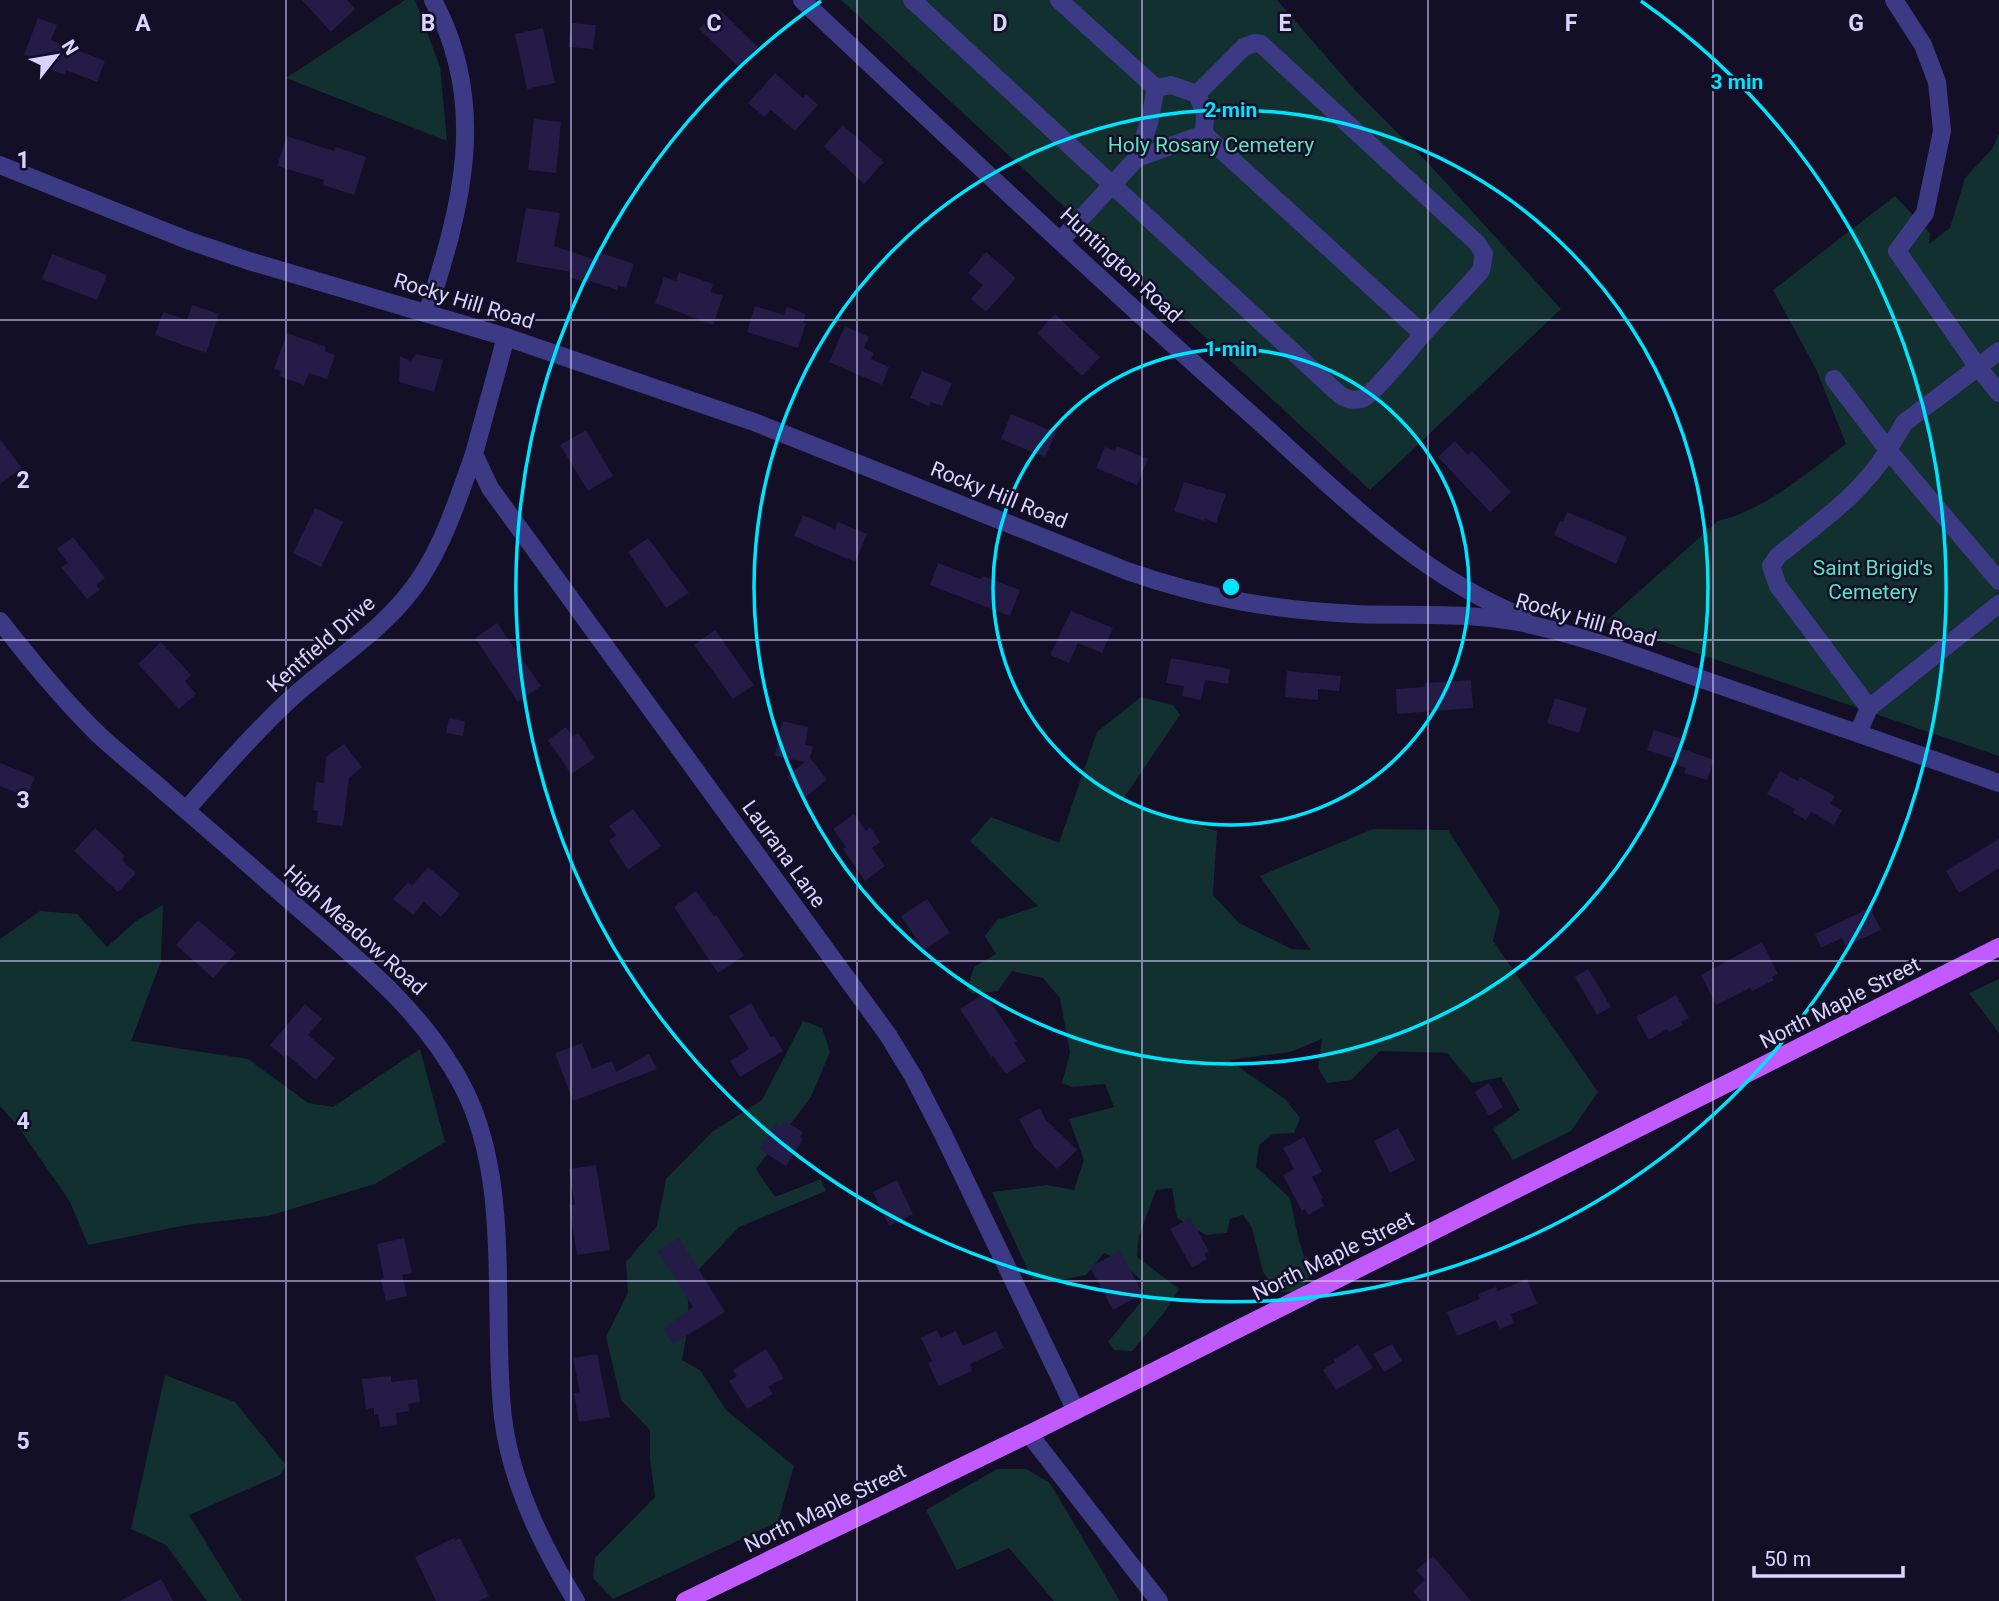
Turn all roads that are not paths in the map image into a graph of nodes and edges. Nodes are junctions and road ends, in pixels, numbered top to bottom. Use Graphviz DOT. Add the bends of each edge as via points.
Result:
graph roads {
  1 [pos="433,0"];
  2 [pos="802,0"];
  3 [pos="912,0"];
  4 [pos="1059,0"];
  5 [pos="1894,0"];
  6 [pos="1156,88"];
  7 [pos="1197,94"];
  8 [pos="1204,134"];
  9 [pos="1138,158"];
  10 [pos="0,165"];
  11 [pos="1111,186"];
  12 [pos="1061,240"];
  13 [pos="427,313"];
  14 [pos="1423,334"];
  15 [pos="506,337"];
  16 [pos="1999,351"];
  17 [pos="1978,367"];
  18 [pos="1834,379"];
  19 [pos="1999,393"];
  20 [pos="1888,450"];
  21 [pos="474,454"];
  22 [pos="1999,581"];
  23 [pos="1999,604"];
  24 [pos="0,621"];
  25 [pos="1564,634"];
  26 [pos="1868,708"];
  27 [pos="1858,733"];
  28 [pos="1999,783"];
  29 [pos="186,810"];
  30 [pos="1999,947"];
  31 [pos="1076,1411"];
  32 [pos="1029,1434"];
  33 [pos="576,1601"];
  34 [pos="685,1601"];
  35 [pos="1159,1601"];
  1 -- 13 [label="street" via="457,58 467,124 460,196"];
  2 -- 12 [label="street, Huntington Road"];
  3 -- 11 [label="street"];
  4 -- 6 [label="street"];
  5 -- 17 [label="street" via="1923,45 1937,82 1942,131 1925,214 1897,251"];
  6 -- 7 [label="street" via="1171,85"];
  6 -- 9 [label="street"];
  7 -- 8 [label="street" via="1205,114"];
  7 -- 14 [label="street" via="1244,47 1261,44 1477,243 1484,254 1481,271"];
  8 -- 9 [label="street"];
  8 -- 14 [label="street"];
  9 -- 11 [label="street"];
  10 -- 13 [label="street, Rocky Hill Road" via="187,240"];
  11 -- 12 [label="street"];
  11 -- 14 [label="street" via="1346,399 1368,396"];
  12 -- 25 [label="street, Huntington Road" via="1403,548 1463,589"];
  13 -- 15 [label="street, Rocky Hill Road"];
  15 -- 21 [label="street"];
  15 -- 25 [label="street, Rocky Hill Road" via="754,422 1127,571 1206,596 1355,614 1497,619"];
  16 -- 17 [label="street"];
  17 -- 19 [label="street"];
  17 -- 20 [label="street" via="1904,423"];
  18 -- 20 [label="street"];
  20 -- 22 [label="street"];
  20 -- 26 [label="street" via="1857,491 1771,566 1778,586"];
  21 -- 29 [label="street, Kentfield Drive" via="438,548 403,602 375,631 286,703"];
  21 -- 31 [label="street, Laurana Lane" via="490,488 914,1076"];
  23 -- 26 [label="street"];
  24 -- 29 [label="street, High Meadow Road" via="49,683 99,735"];
  25 -- 27 [label="street, Rocky Hill Road"];
  26 -- 27 [label="street"];
  27 -- 28 [label="street, Rocky Hill Road"];
  29 -- 33 [label="street, High Meadow Road" via="383,982 434,1038 463,1086 484,1135 491,1175 500,1387 509,1449 529,1512"];
  30 -- 31 [label="main road, North Maple Street"];
  31 -- 32 [label="main road, North Maple Street"];
  32 -- 34 [label="main road, North Maple Street"];
  32 -- 35 [label="street"];
}
